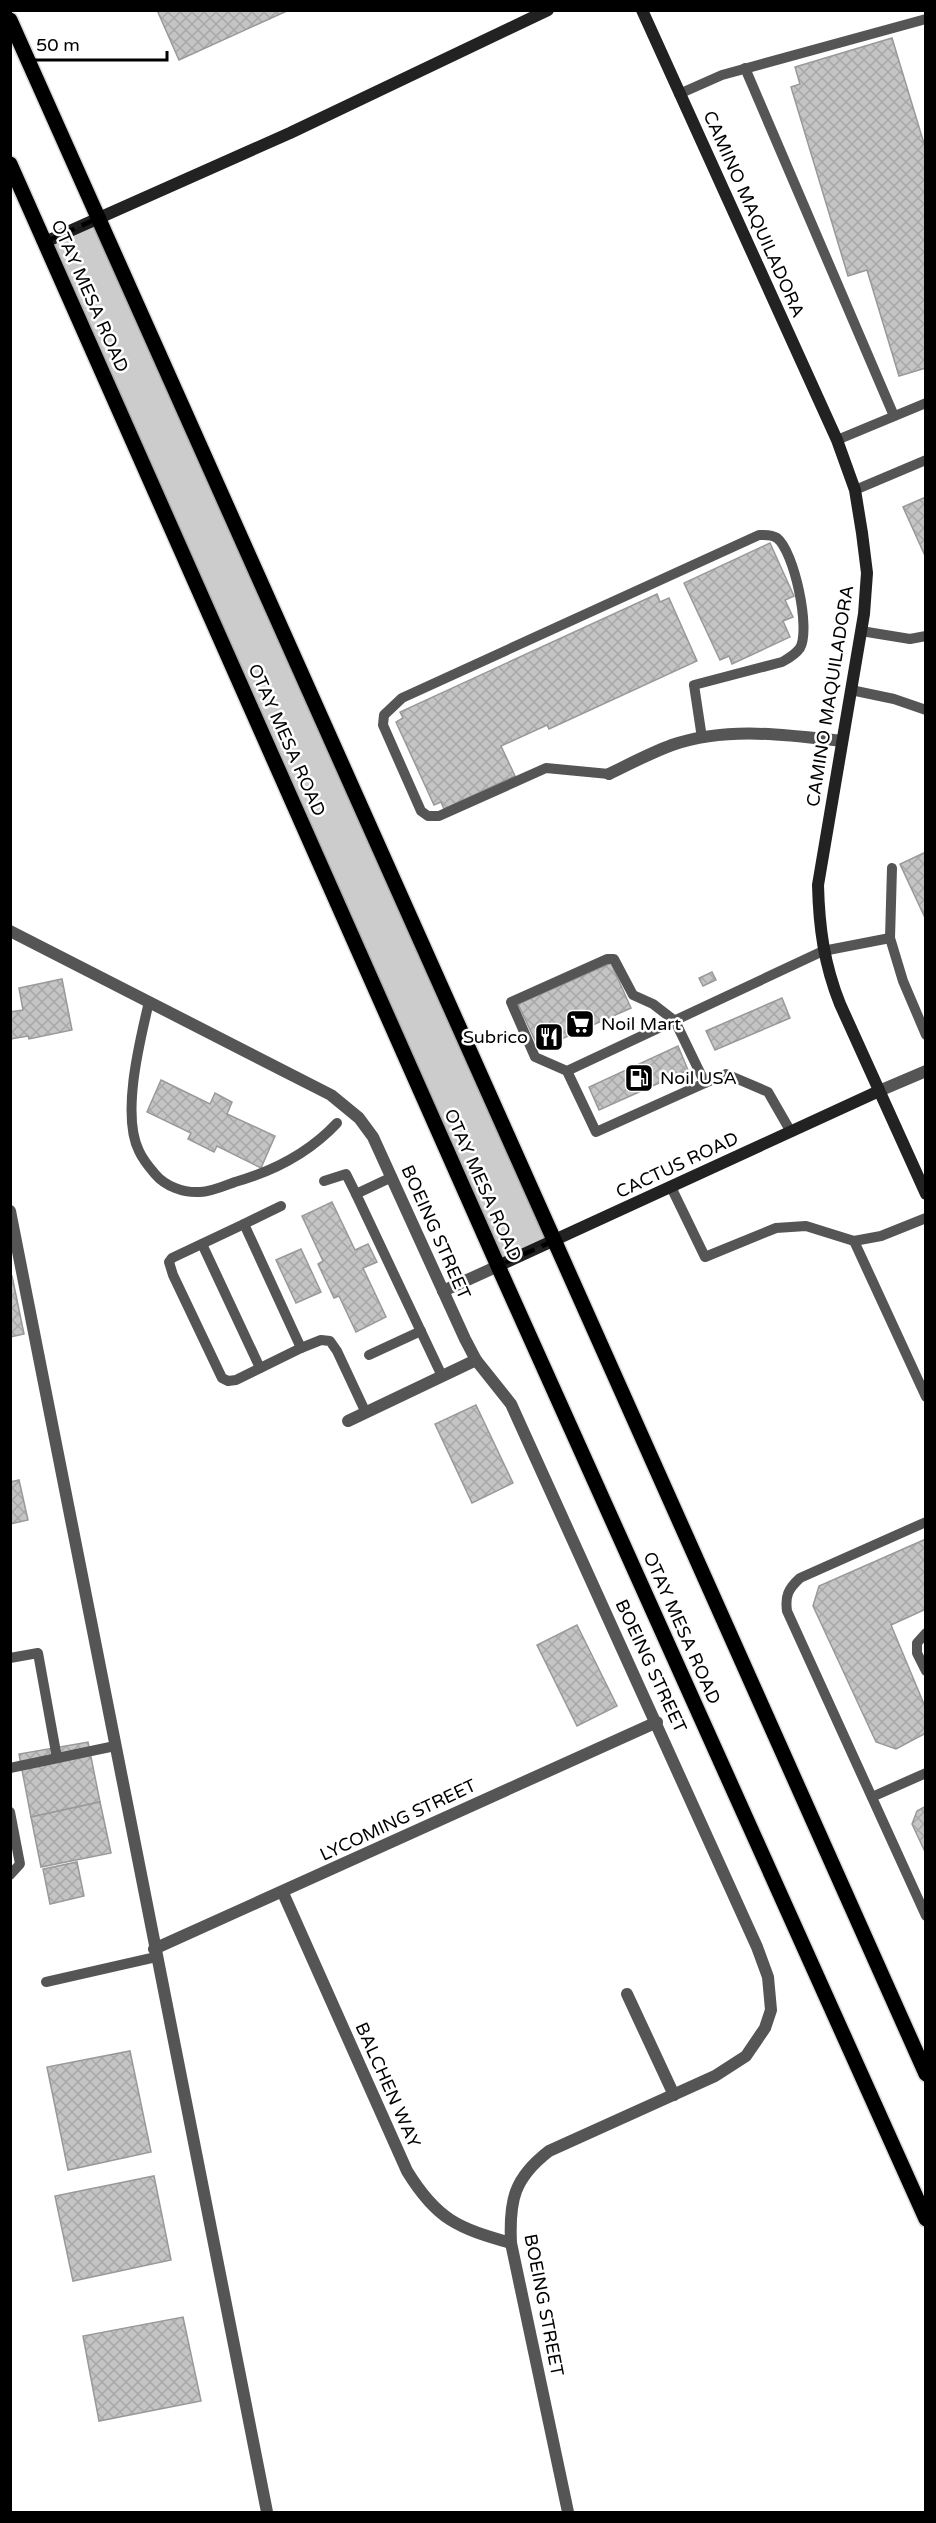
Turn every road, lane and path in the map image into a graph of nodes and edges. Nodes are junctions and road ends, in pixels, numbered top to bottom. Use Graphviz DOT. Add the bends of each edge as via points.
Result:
graph roads {
  1 [pos="548,10"];
  2 [pos="642,10"];
  3 [pos="531,14"];
  4 [pos="926,19"];
  5 [pos="10,20"];
  6 [pos="745,68"];
  7 [pos="679,94"];
  8 [pos="10,164"];
  9 [pos="98,218"];
  10 [pos="45,242"];
  11 [pos="926,403"];
  12 [pos="894,416"];
  13 [pos="837,440"];
  14 [pos="926,460"];
  15 [pos="855,490"];
  16 [pos="861,631"];
  17 [pos="926,636"];
  18 [pos="851,690"];
  19 [pos="926,710"];
  20 [pos="702,738"];
  21 [pos="842,741"];
  22 [pos="609,774"];
  23 [pos="891,868"];
  24 [pos="10,932"];
  25 [pos="890,938"];
  26 [pos="823,951"];
  27 [pos="149,1002"];
  28 [pos="675,1021"];
  29 [pos="926,1035"];
  30 [pos="567,1071"];
  31 [pos="926,1071"];
  32 [pos="705,1083"];
  33 [pos="879,1091"];
  34 [pos="337,1123"];
  35 [pos="791,1132"];
  36 [pos="393,1178"];
  37 [pos="324,1181"];
  38 [pos="671,1187"];
  39 [pos="357,1194"];
  40 [pos="926,1194"];
  41 [pos="281,1206"];
  42 [pos="10,1210"];
  43 [pos="926,1218"];
  44 [pos="244,1224"];
  45 [pos="854,1240"];
  46 [pos="553,1241"];
  47 [pos="202,1244"];
  48 [pos="498,1266"];
  49 [pos="443,1291"];
  50 [pos="421,1331"];
  51 [pos="301,1348"];
  52 [pos="369,1355"];
  53 [pos="477,1360"];
  54 [pos="260,1368"];
  55 [pos="442,1376"];
  56 [pos="926,1397"];
  57 [pos="366,1413"];
  58 [pos="348,1421"];
  59 [pos="926,1522"];
  60 [pos="926,1633"];
  61 [pos="10,1658"];
  62 [pos="926,1671"];
  63 [pos="657,1722"];
  64 [pos="115,1746"];
  65 [pos="57,1758"];
  66 [pos="10,1768"];
  67 [pos="926,1773"];
  68 [pos="872,1797"];
  69 [pos="10,1812"];
  70 [pos="10,1875"];
  71 [pos="283,1893"];
  72 [pos="926,1916"];
  73 [pos="155,1953"];
  74 [pos="46,1982"];
  75 [pos="627,1994"];
  76 [pos="926,2074"];
  77 [pos="674,2095"];
  78 [pos="926,2219"];
  79 [pos="511,2243"];
  80 [pos="267,2512"];
  81 [pos="568,2512"];
  1 -- 3 [label="street"];
  2 -- 7 [label="street, CAMINO MAQUILADORA"];
  3 -- 9 [label="street" via="290,134"];
  4 -- 6 [label="lane"];
  5 -- 9 [label="main road"];
  6 -- 7 [label="lane"];
  6 -- 12 [label="lane"];
  7 -- 13 [label="street, CAMINO MAQUILADORA"];
  8 -- 10 [label="main road, OTAY MESA ROAD"];
  9 -- 10 [label="street"];
  9 -- 46 [label="main road"];
  10 -- 48 [label="main road, OTAY MESA ROAD"];
  11 -- 12 [label="lane"];
  12 -- 13 [label="lane"];
  13 -- 15 [label="street, CAMINO MAQUILADORA"];
  14 -- 15 [label="lane"];
  15 -- 16 [label="street, CAMINO MAQUILADORA" via="867,573"];
  16 -- 17 [label="lane" via="910,639"];
  16 -- 18 [label="street, CAMINO MAQUILADORA"];
  18 -- 19 [label="lane"];
  18 -- 21 [label="street, CAMINO MAQUILADORA"];
  20 -- 21 [label="street" via="763,733"];
  20 -- 22 [label="street" via="673,745"];
  20 -- 22 [label="lane" via="694,685 782,662 794,656 801,646 801,597 787,554 777,538 768,534 402,698 384,715 383,725 421,811 428,816 439,816 546,768"];
  21 -- 26 [label="street, CAMINO MAQUILADORA" via="818,885"];
  23 -- 25 [label="lane"];
  24 -- 27 [label="street, BOEING STREET"];
  25 -- 26 [label="lane"];
  25 -- 29 [label="lane"];
  26 -- 28 [label="lane"];
  26 -- 33 [label="street, CAMINO MAQUILADORA" via="840,1004"];
  27 -- 34 [label="lane" via="135,1061 133,1130 138,1151 159,1179 178,1190 201,1192 260,1175 286,1163"];
  27 -- 36 [label="street, BOEING STREET" via="347,1106 373,1137"];
  28 -- 30 [label="lane"];
  28 -- 30 [label="lane" via="633,994 614,959 511,1002 536,1057"];
  28 -- 32 [label="lane"];
  30 -- 32 [label="lane" via="596,1132"];
  31 -- 33 [label="street, CACTUS ROAD"];
  32 -- 35 [label="lane" via="726,1074 768,1092"];
  33 -- 35 [label="street, CACTUS ROAD"];
  33 -- 40 [label="street, CAMINO MAQUILADORA"];
  35 -- 38 [label="street, CACTUS ROAD"];
  36 -- 39 [label="lane"];
  36 -- 49 [label="street, BOEING STREET"];
  37 -- 39 [label="lane" via="346,1174"];
  38 -- 45 [label="lane" via="705,1257 776,1228 806,1226"];
  38 -- 46 [label="street, CACTUS ROAD"];
  39 -- 50 [label="lane"];
  41 -- 44 [label="lane"];
  42 -- 64 [label="street"];
  43 -- 45 [label="lane" via="880,1236"];
  44 -- 47 [label="lane"];
  44 -- 51 [label="lane"];
  45 -- 56 [label="lane"];
  46 -- 48 [label="street, CACTUS ROAD"];
  46 -- 76 [label="main road"];
  47 -- 54 [label="lane"];
  47 -- 54 [label="lane" via="172,1258 173,1275 222,1378 236,1380"];
  48 -- 49 [label="street, CACTUS ROAD"];
  48 -- 78 [label="main road, OTAY MESA ROAD"];
  49 -- 53 [label="street, BOEING STREET"];
  50 -- 52 [label="lane"];
  50 -- 55 [label="lane"];
  51 -- 54 [label="lane"];
  51 -- 57 [label="lane" via="321,1340 330,1341"];
  53 -- 55 [label="street"];
  53 -- 63 [label="street, BOEING STREET" via="511,1404"];
  55 -- 57 [label="street"];
  57 -- 58 [label="street"];
  59 -- 68 [label="lane" via="800,1578 785,1597 787,1611"];
  60 -- 62 [label="lane" via="917,1643 917,1653"];
  61 -- 65 [label="lane" via="38,1653"];
  63 -- 71 [label="street, LYCOMING STREET"];
  63 -- 77 [label="street, BOEING STREET" via="757,1947 771,1994 765,2028 746,2056"];
  64 -- 65 [label="lane"];
  64 -- 73 [label="street"];
  65 -- 66 [label="lane"];
  67 -- 68 [label="lane"];
  68 -- 72 [label="lane"];
  69 -- 70 [label="lane" via="20,1864"];
  71 -- 73 [label="street, LYCOMING STREET"];
  71 -- 79 [label="street, BALCHEN WAY" via="407,2171 421,2193 464,2230"];
  73 -- 74 [label="lane"];
  73 -- 80 [label="street"];
  75 -- 77 [label="street"];
  77 -- 79 [label="street, BOEING STREET" via="549,2151 533,2164 514,2195"];
  79 -- 81 [label="street, BOEING STREET"];
}
